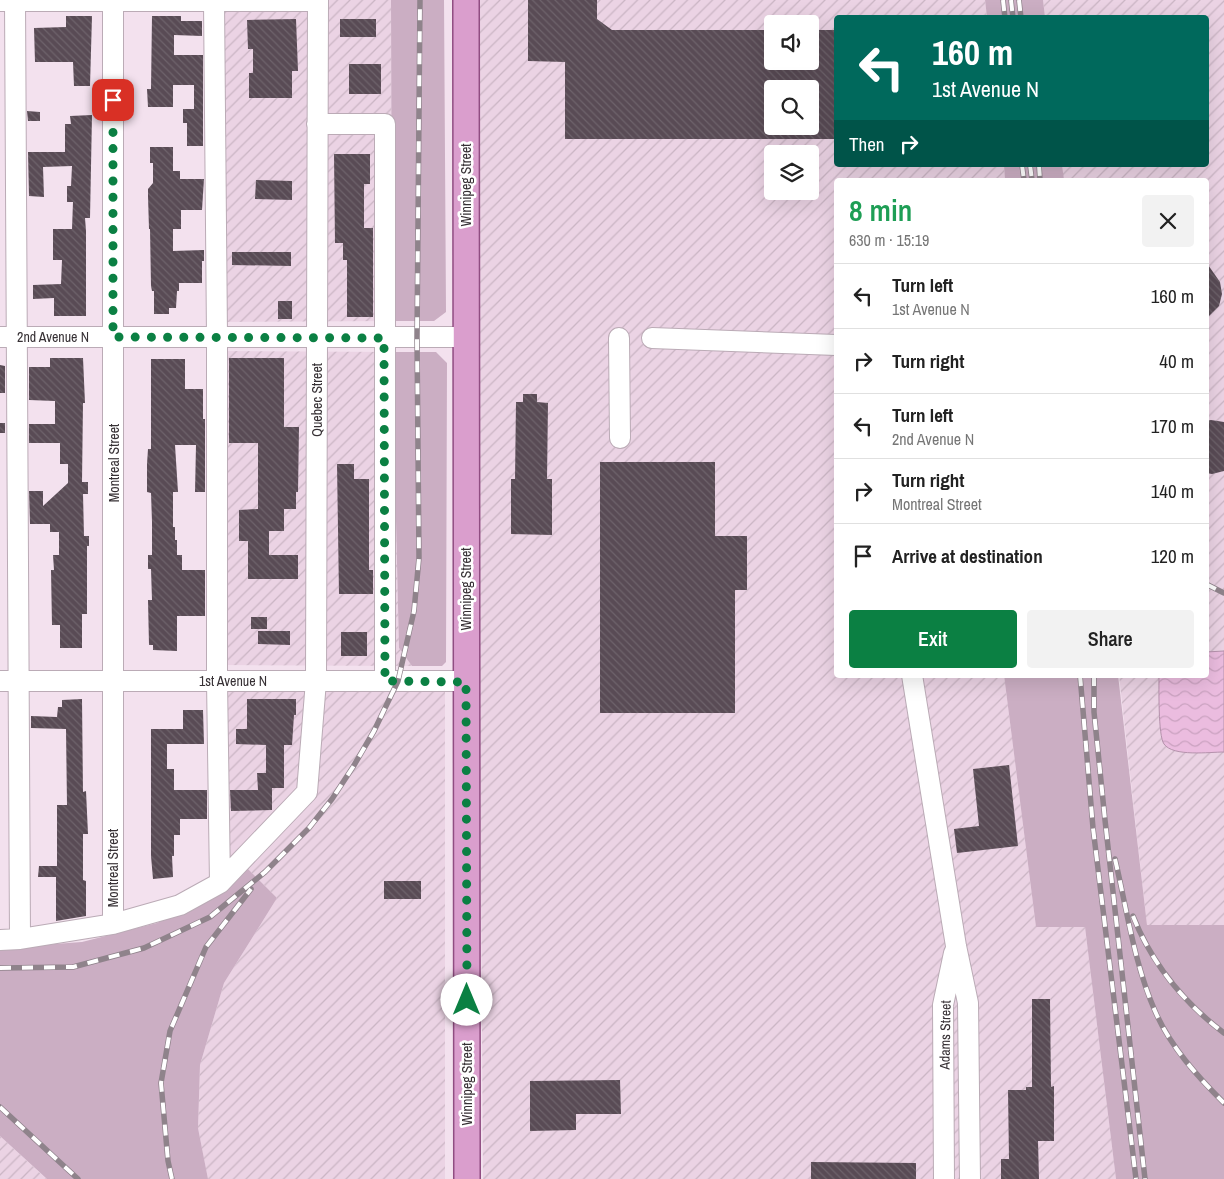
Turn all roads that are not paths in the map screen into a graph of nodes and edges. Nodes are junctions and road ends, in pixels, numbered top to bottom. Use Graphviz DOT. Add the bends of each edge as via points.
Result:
graph roads {
  1 [pos="318,0"];
  2 [pos="466,0"];
  3 [pos="10,1"];
  4 [pos="113,1"];
  5 [pos="214,1"];
  6 [pos="317,124"];
  7 [pos="8,337"];
  8 [pos="113,337"];
  9 [pos="217,337"];
  10 [pos="317,337"];
  11 [pos="467,337"];
  12 [pos="384,338"];
  13 [pos="619,338"];
  14 [pos="652,338"];
  15 [pos="834,345"];
  16 [pos="620,438"];
  17 [pos="912,678"];
  18 [pos="10,681"];
  19 [pos="114,681"];
  20 [pos="217,681"];
  21 [pos="316,681"];
  22 [pos="385,681"];
  23 [pos="466,682"];
  24 [pos="220,883"];
  25 [pos="113,924"];
  26 [pos="20,939"];
  27 [pos="0,940"];
  28 [pos="956,946"];
  29 [pos="467,1179"];
  30 [pos="944,1179"];
  31 [pos="970,1179"];
  1 -- 5 [label="street"];
  1 -- 6 [label="street, Quebec Street"];
  2 -- 11 [label="main road, Winnipeg Street"];
  3 -- 4 [label="street"];
  3 -- 7 [label="street"];
  4 -- 5 [label="street"];
  4 -- 8 [label="street, Montreal Street"];
  5 -- 9 [label="street"];
  6 -- 10 [label="street, Quebec Street"];
  6 -- 12 [label="street" via="385,124"];
  7 -- 8 [label="street, 2nd Avenue N"];
  7 -- 18 [label="street"];
  8 -- 9 [label="street, 2nd Avenue N"];
  8 -- 19 [label="street, Montreal Street"];
  9 -- 10 [label="street, 2nd Avenue N"];
  9 -- 20 [label="street"];
  10 -- 12 [label="street, 2nd Avenue N"];
  10 -- 21 [label="street, Quebec Street"];
  11 -- 12 [label="street, 2nd Avenue N"];
  11 -- 23 [label="main road, Winnipeg Street"];
  12 -- 22 [label="street"];
  13 -- 16 [label="street"];
  14 -- 15 [label="street"];
  17 -- 28 [label="street"];
  18 -- 19 [label="street, 1st Avenue N"];
  18 -- 26 [label="street"];
  19 -- 20 [label="street, 1st Avenue N"];
  19 -- 25 [label="street, Montreal Street"];
  20 -- 21 [label="street, 1st Avenue N"];
  20 -- 24 [label="street"];
  21 -- 22 [label="street, 1st Avenue N"];
  21 -- 24 [label="street, Quebec Street" via="307,792"];
  22 -- 23 [label="street, 1st Avenue N"];
  23 -- 29 [label="main road, Winnipeg Street"];
  24 -- 25 [label="street, Quebec Street" via="180,905"];
  25 -- 26 [label="street, Quebec Street"];
  26 -- 27 [label="street, Quebec Street"];
  28 -- 30 [label="street, Adams Street" via="943,1005"];
  28 -- 31 [label="street, Adams Street" via="968,1003"];
}
